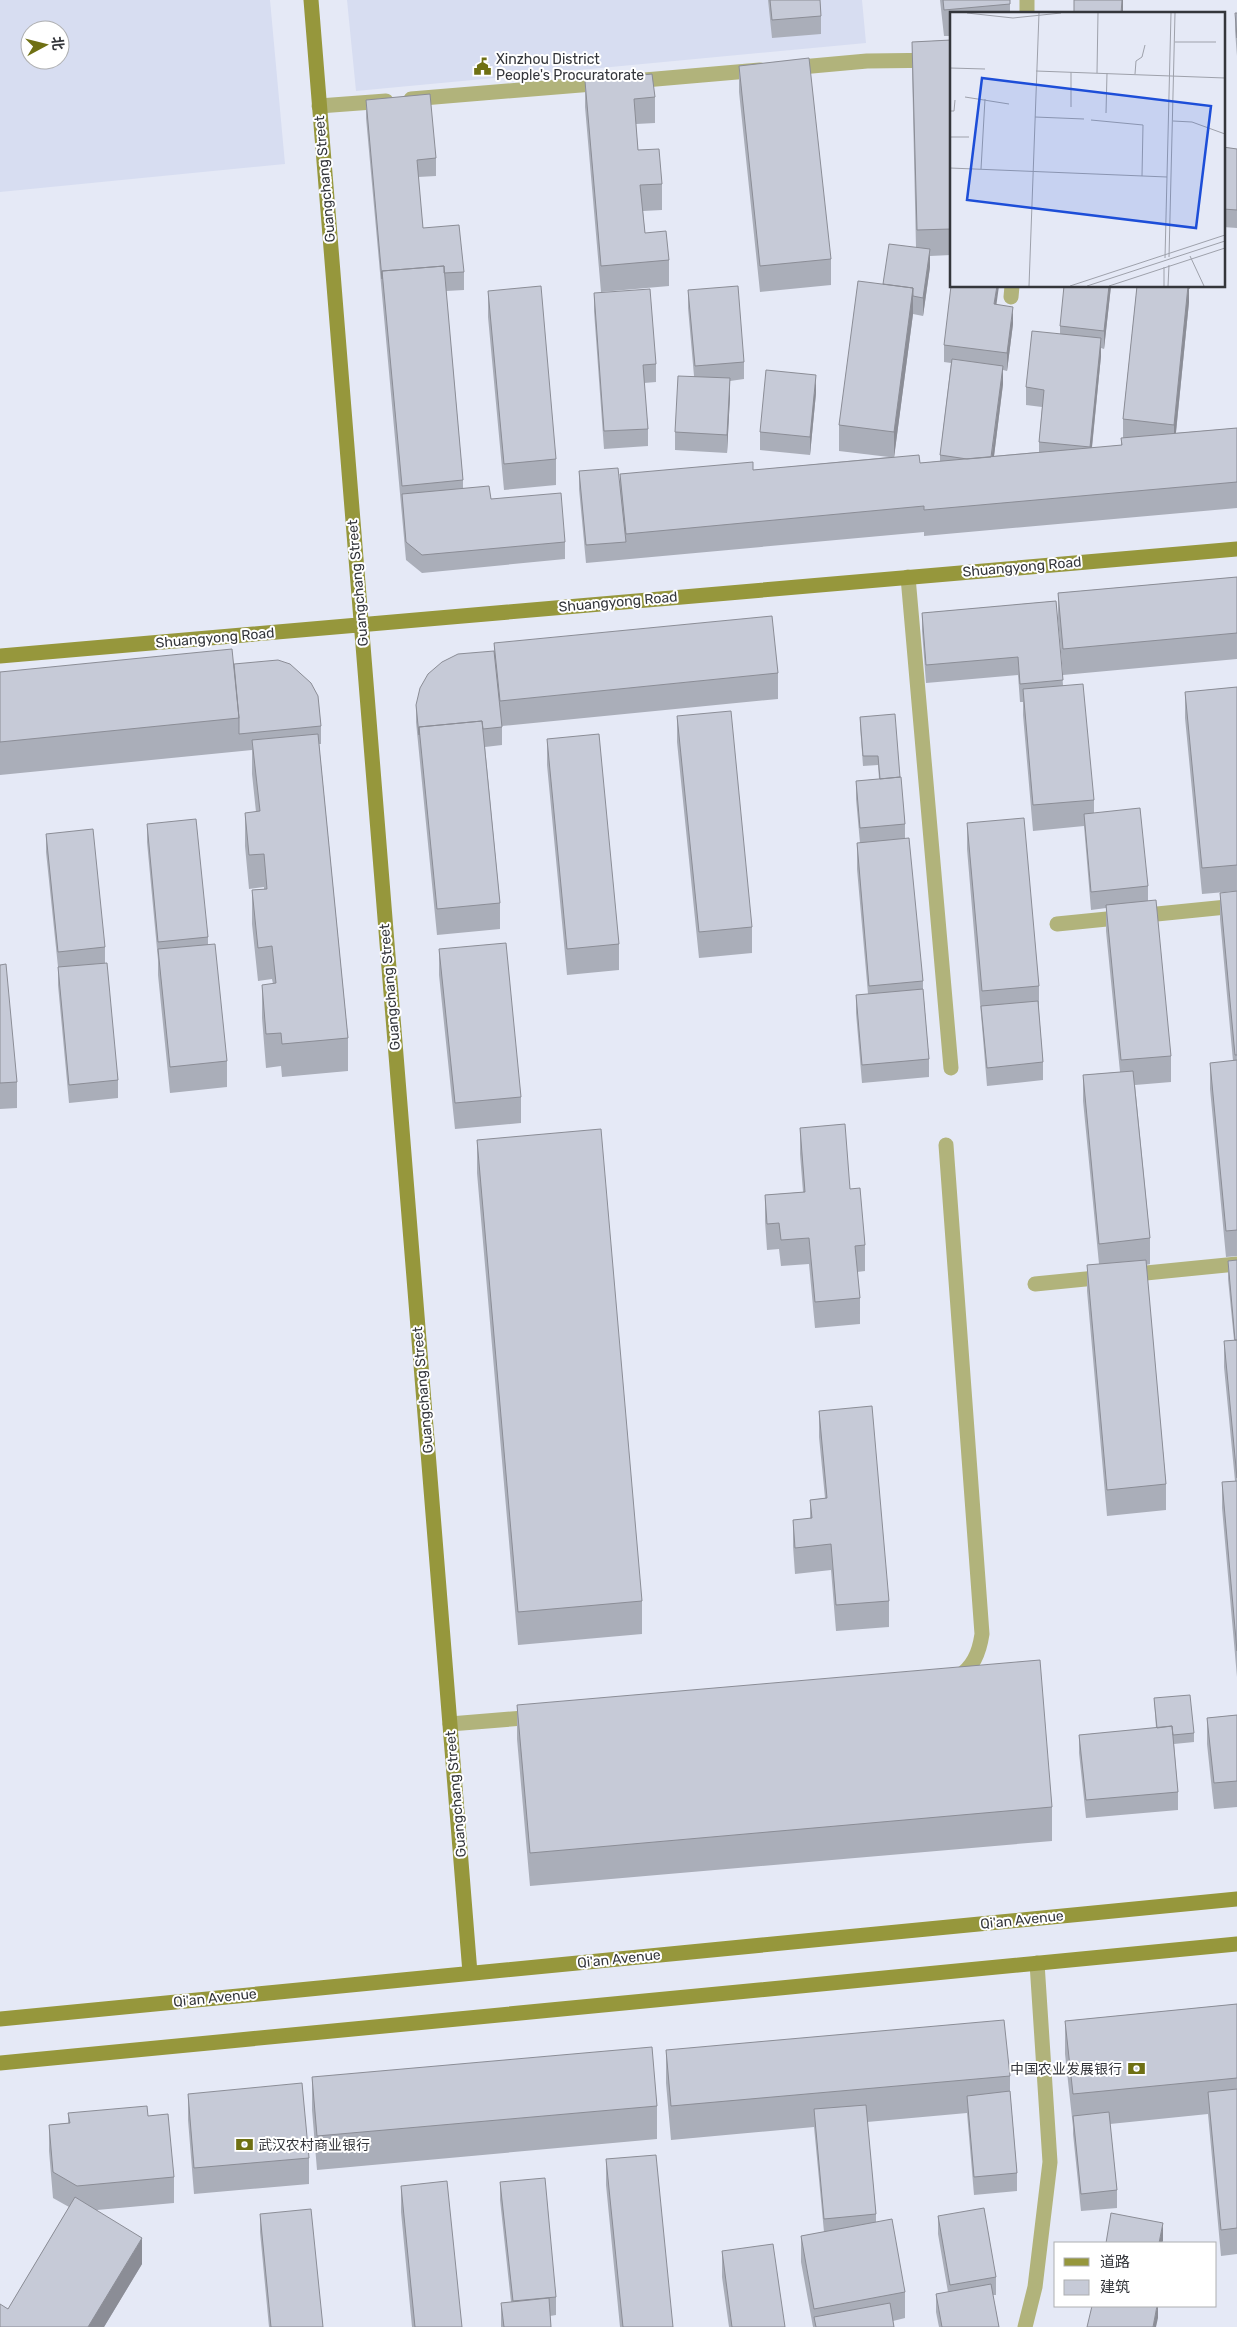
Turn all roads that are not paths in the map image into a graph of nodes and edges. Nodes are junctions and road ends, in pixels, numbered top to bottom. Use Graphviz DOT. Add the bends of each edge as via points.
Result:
graph roads {
  1 [pos="311,0"];
  2 [pos="950,60"];
  3 [pos="319,106"];
  4 [pos="1237,549"];
  5 [pos="908,577"];
  6 [pos="361,625"];
  7 [pos="0,656"];
  8 [pos="1237,906"];
  9 [pos="1057,924"];
  10 [pos="951,1068"];
  11 [pos="946,1145"];
  12 [pos="1237,1264"];
  13 [pos="1036,1284"];
  14 [pos="947,1680"];
  15 [pos="549,1715"];
  16 [pos="450,1724"];
  17 [pos="1237,1899"];
  18 [pos="1237,1944"];
  19 [pos="1037,1963"];
  20 [pos="470,1973"];
  21 [pos="0,2018"];
  22 [pos="0,2063"];
  23 [pos="1025,2327"];
  1 -- 3 [label="street, Guangchang Street"];
  2 -- 3 [label="lane" via="867,61"];
  3 -- 6 [label="street, Guangchang Street"];
  4 -- 5 [label="street, Shuangyong Road"];
  5 -- 6 [label="street, Shuangyong Road"];
  5 -- 10 [label="lane"];
  6 -- 7 [label="street, Shuangyong Road"];
  6 -- 16 [label="street, Guangchang Street"];
  8 -- 9 [label="lane"];
  11 -- 14 [label="lane" via="982,1634 980,1648 967,1671 957,1679"];
  12 -- 13 [label="lane"];
  15 -- 16 [label="lane"];
  16 -- 20 [label="street, Guangchang Street"];
  17 -- 20 [label="street, Qi'an Avenue"];
  18 -- 19 [label="street"];
  19 -- 22 [label="street"];
  19 -- 23 [label="lane" via="1050,2162 1035,2287"];
  20 -- 21 [label="street, Qi'an Avenue"];
}
